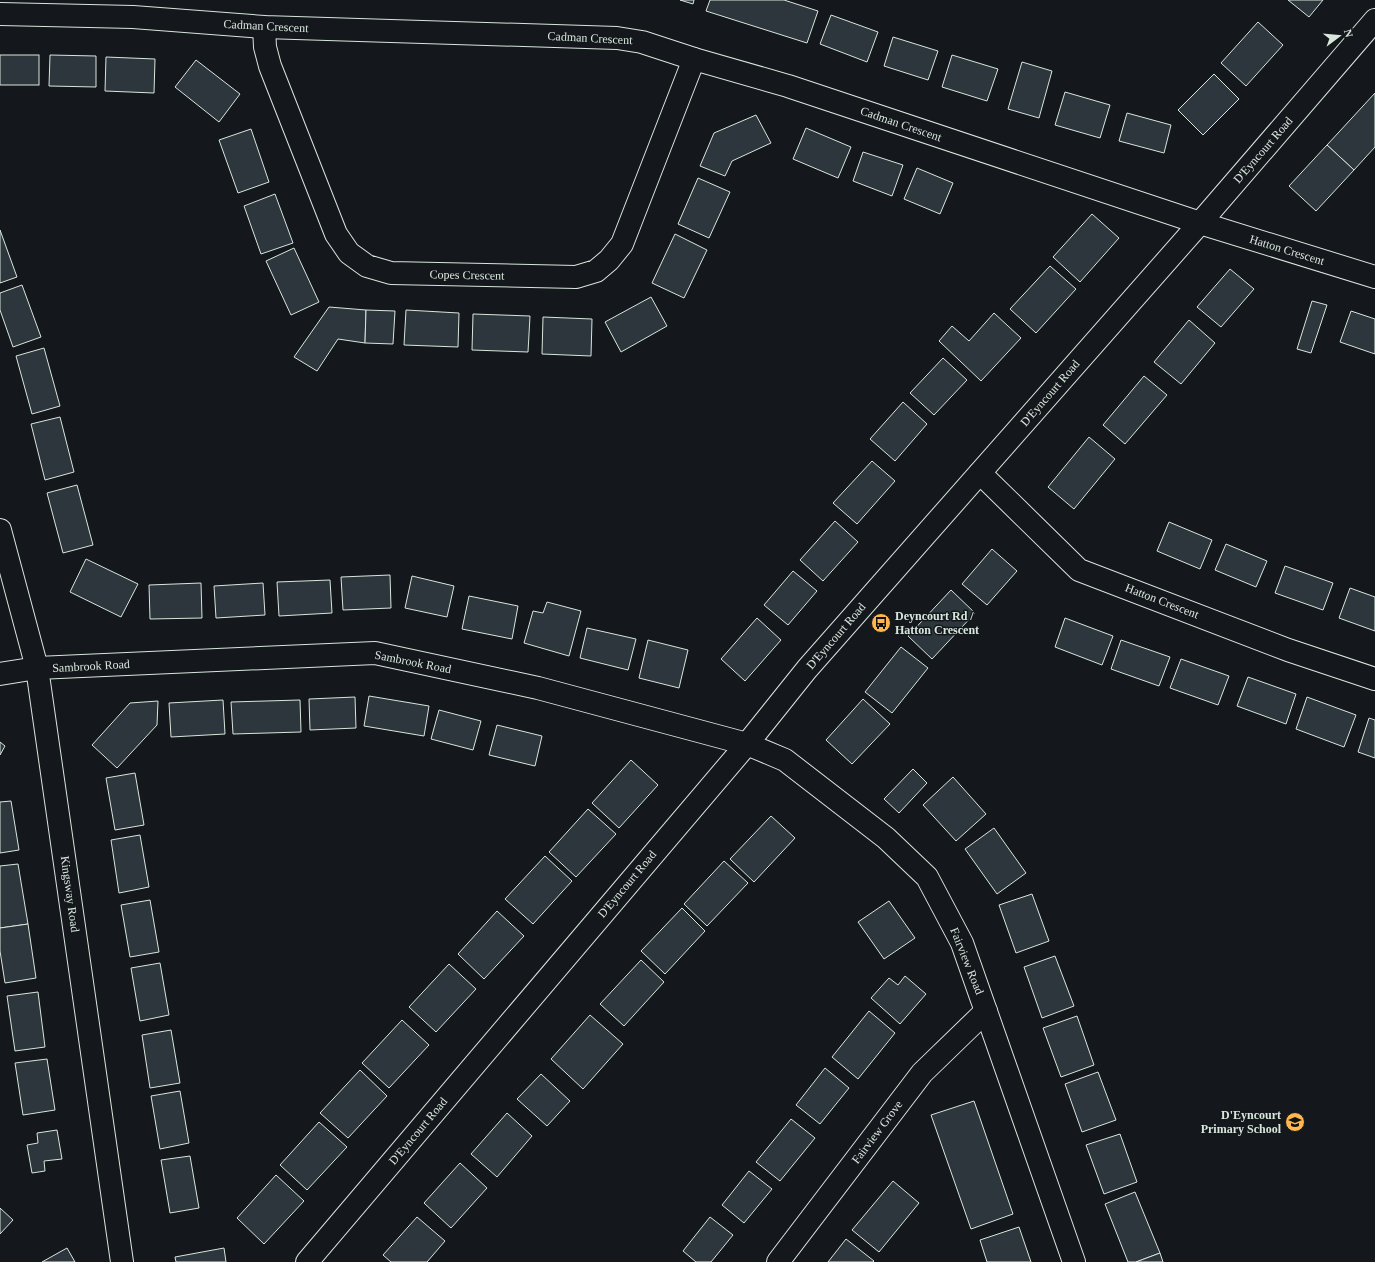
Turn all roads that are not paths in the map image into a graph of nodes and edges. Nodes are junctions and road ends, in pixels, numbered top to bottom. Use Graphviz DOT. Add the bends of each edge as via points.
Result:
graph roads {
  1 [pos="0,14"];
  2 [pos="1375,20"];
  3 [pos="264,27"];
  4 [pos="694,59"];
  5 [pos="1200,223"];
  6 [pos="1375,277"];
  7 [pos="980,473"];
  8 [pos="0,530"];
  9 [pos="37,668"];
  10 [pos="0,674"];
  11 [pos="1375,679"];
  12 [pos="747,744"];
  13 [pos="986,1011"];
  14 [pos="122,1262"];
  15 [pos="307,1262"];
  16 [pos="778,1262"];
  17 [pos="1074,1262"];
  1 -- 3 [label="street, Cadman Crescent" via="133,17"];
  2 -- 5 [label="street, D'Eyncourt Road"];
  3 -- 4 [label="street, Cadman Crescent" via="617,38 642,42"];
  3 -- 4 [label="street, Copes Crescent" via="270,66 336,234 349,253 367,266 391,273 576,277 596,271 622,244"];
  4 -- 5 [label="street, Cadman Crescent" via="788,86"];
  5 -- 6 [label="street, Hatton Crescent"];
  5 -- 7 [label="street, D'Eyncourt Road"];
  7 -- 11 [label="street, Hatton Crescent" via="1080,570 1288,650"];
  7 -- 12 [label="street, D'Eyncourt Road" via="806,669"];
  8 -- 9 [label="street, Kingsway Road"];
  9 -- 10 [label="street, Sambrook Road"];
  9 -- 12 [label="street, Sambrook Road" via="375,653 538,688"];
  9 -- 14 [label="street, Kingsway Road"];
  12 -- 13 [label="street, Fairview Road" via="785,760 886,838 927,877 962,943"];
  12 -- 15 [label="street, D'Eyncourt Road"];
  13 -- 16 [label="street, Fairview Grove" via="922,1073"];
  13 -- 17 [label="street, Fairview Road"];
}
